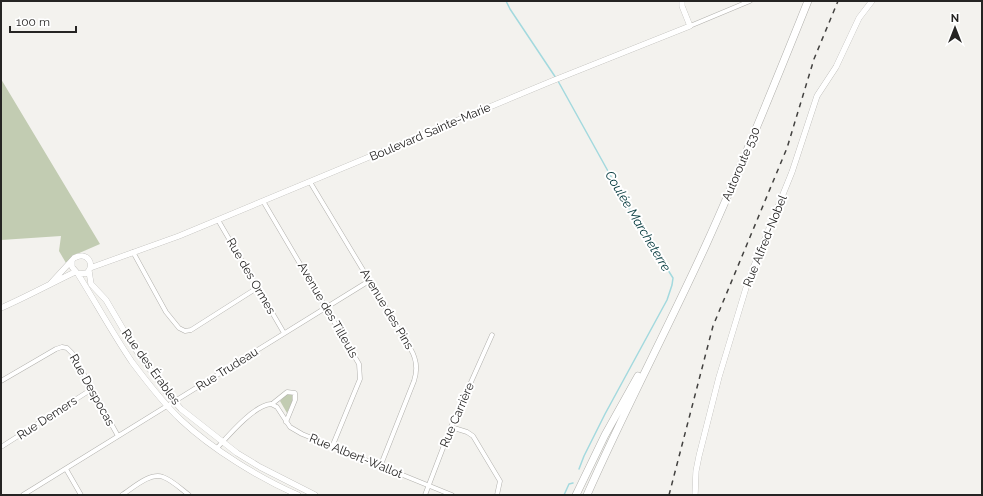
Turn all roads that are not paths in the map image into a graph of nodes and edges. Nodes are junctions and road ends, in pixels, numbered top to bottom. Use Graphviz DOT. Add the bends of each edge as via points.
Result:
graph roads {
  1 [pos="682,1"];
  2 [pos="750,1"];
  3 [pos="808,1"];
  4 [pos="872,1"];
  5 [pos="690,26"];
  6 [pos="310,182"];
  7 [pos="263,201"];
  8 [pos="218,220"];
  9 [pos="133,252"];
  10 [pos="89,259"];
  11 [pos="72,261"];
  12 [pos="109,261"];
  13 [pos="89,270"];
  14 [pos="76,273"];
  15 [pos="369,281"];
  16 [pos="51,283"];
  17 [pos="257,288"];
  18 [pos="326,307"];
  19 [pos="1,308"];
  20 [pos="668,324"];
  21 [pos="284,333"];
  22 [pos="492,335"];
  23 [pos="1,381"];
  24 [pos="92,389"];
  25 [pos="174,401"];
  26 [pos="272,404"];
  27 [pos="168,405"];
  28 [pos="286,422"];
  29 [pos="451,427"];
  30 [pos="118,436"];
  31 [pos="222,442"];
  32 [pos="332,447"];
  33 [pos="1,448"];
  34 [pos="217,448"];
  35 [pos="380,467"];
  36 [pos="66,469"];
  37 [pos="293,484"];
  38 [pos="428,486"];
  39 [pos="289,493"];
  40 [pos="23,495"];
  41 [pos="82,495"];
  42 [pos="122,495"];
  43 [pos="189,495"];
  44 [pos="298,495"];
  45 [pos="315,495"];
  46 [pos="425,495"];
  47 [pos="452,495"];
  48 [pos="497,495"];
  49 [pos="576,495"];
  50 [pos="587,495"];
  51 [pos="695,495"];
  1 -- 5 [label="street"];
  2 -- 5 [label="street, Boulevard Sainte-Marie"];
  3 -- 20 [label="highway, Autoroute 530" via="719,216"];
  4 -- 51 [label="street, Rue Alfred-Nobel" via="859,18 836,67 817,96 792,172 749,278 718,377 698,463"];
  5 -- 6 [label="street, Boulevard Sainte-Marie"];
  6 -- 7 [label="street, Boulevard Sainte-Marie"];
  6 -- 15 [label="street, Avenue des Pins"];
  7 -- 8 [label="street, Boulevard Sainte-Marie"];
  7 -- 18 [label="street, Avenue des Tilleuls"];
  8 -- 9 [label="street, Boulevard Sainte-Marie"];
  8 -- 17 [label="street, Rue des Ormes"];
  9 -- 12 [label="street, Boulevard Sainte-Marie"];
  9 -- 17 [label="street" via="166,312 179,328 185,331 191,330"];
  10 -- 11 [label="street, Boulevard Sainte-Marie" via="80,255"];
  10 -- 12 [label="street, Boulevard Sainte-Marie"];
  10 -- 13 [label="street"];
  11 -- 14 [label="street"];
  11 -- 16 [label="street, Boulevard Sainte-Marie"];
  12 -- 13 [label="street, Boulevard Sainte-Marie"];
  13 -- 14 [label="street, Boulevard Sainte-Marie" via="84,274"];
  13 -- 25 [label="street, Rue des Érables" via="91,284 106,300 133,346"];
  14 -- 16 [label="street, Boulevard Sainte-Marie"];
  14 -- 27 [label="street, Rue des Érables" via="132,361"];
  15 -- 18 [label="street, Rue Trudeau"];
  15 -- 35 [label="street, Avenue des Pins" via="416,359 414,381"];
  16 -- 19 [label="street, Boulevard Sainte-Marie"];
  17 -- 21 [label="street, Rue des Ormes"];
  18 -- 21 [label="street, Rue Trudeau"];
  18 -- 32 [label="street, Avenue des Tilleuls" via="357,360 360,374"];
  20 -- 49 [label="highway, Autoroute 530" via="623,402"];
  20 -- 50 [label="highway, Autoroute 530"];
  21 -- 25 [label="street, Rue Trudeau"];
  22 -- 29 [label="street, Rue Carrière"];
  23 -- 24 [label="street, Rue Despocas" via="62,347 72,353"];
  24 -- 30 [label="street, Rue Despocas"];
  24 -- 33 [label="street, Rue Demers"];
  25 -- 27 [label="street, Rue Trudeau"];
  25 -- 31 [label="street, Rue des Érables"];
  26 -- 28 [label="street, Rue Albert-Wallot" via="277,407"];
  26 -- 28 [label="street" via="287,392 295,393 295,400"];
  26 -- 31 [label="street" via="246,418"];
  27 -- 30 [label="street, Rue Trudeau"];
  27 -- 34 [label="street, Rue des Érables" via="182,420"];
  28 -- 32 [label="street, Rue Albert-Wallot" via="298,432"];
  29 -- 38 [label="street, Rue Carrière"];
  29 -- 48 [label="street" via="473,436 500,481"];
  30 -- 36 [label="street, Rue Trudeau"];
  31 -- 34 [label="street"];
  31 -- 37 [label="street, Rue des Érables" via="260,467"];
  32 -- 35 [label="street, Rue Albert-Wallot"];
  34 -- 39 [label="street, Rue des Érables"];
  35 -- 38 [label="street, Rue Albert-Wallot"];
  36 -- 40 [label="street, Rue Trudeau"];
  36 -- 41 [label="street"];
  37 -- 39 [label="street"];
  37 -- 45 [label="street, Rue des Érables"];
  38 -- 46 [label="street, Rue Carrière"];
  38 -- 47 [label="street, Rue Albert-Wallot"];
  39 -- 44 [label="street, Rue des Érables"];
  42 -- 43 [label="street" via="147,479 158,476 165,477"];
}
